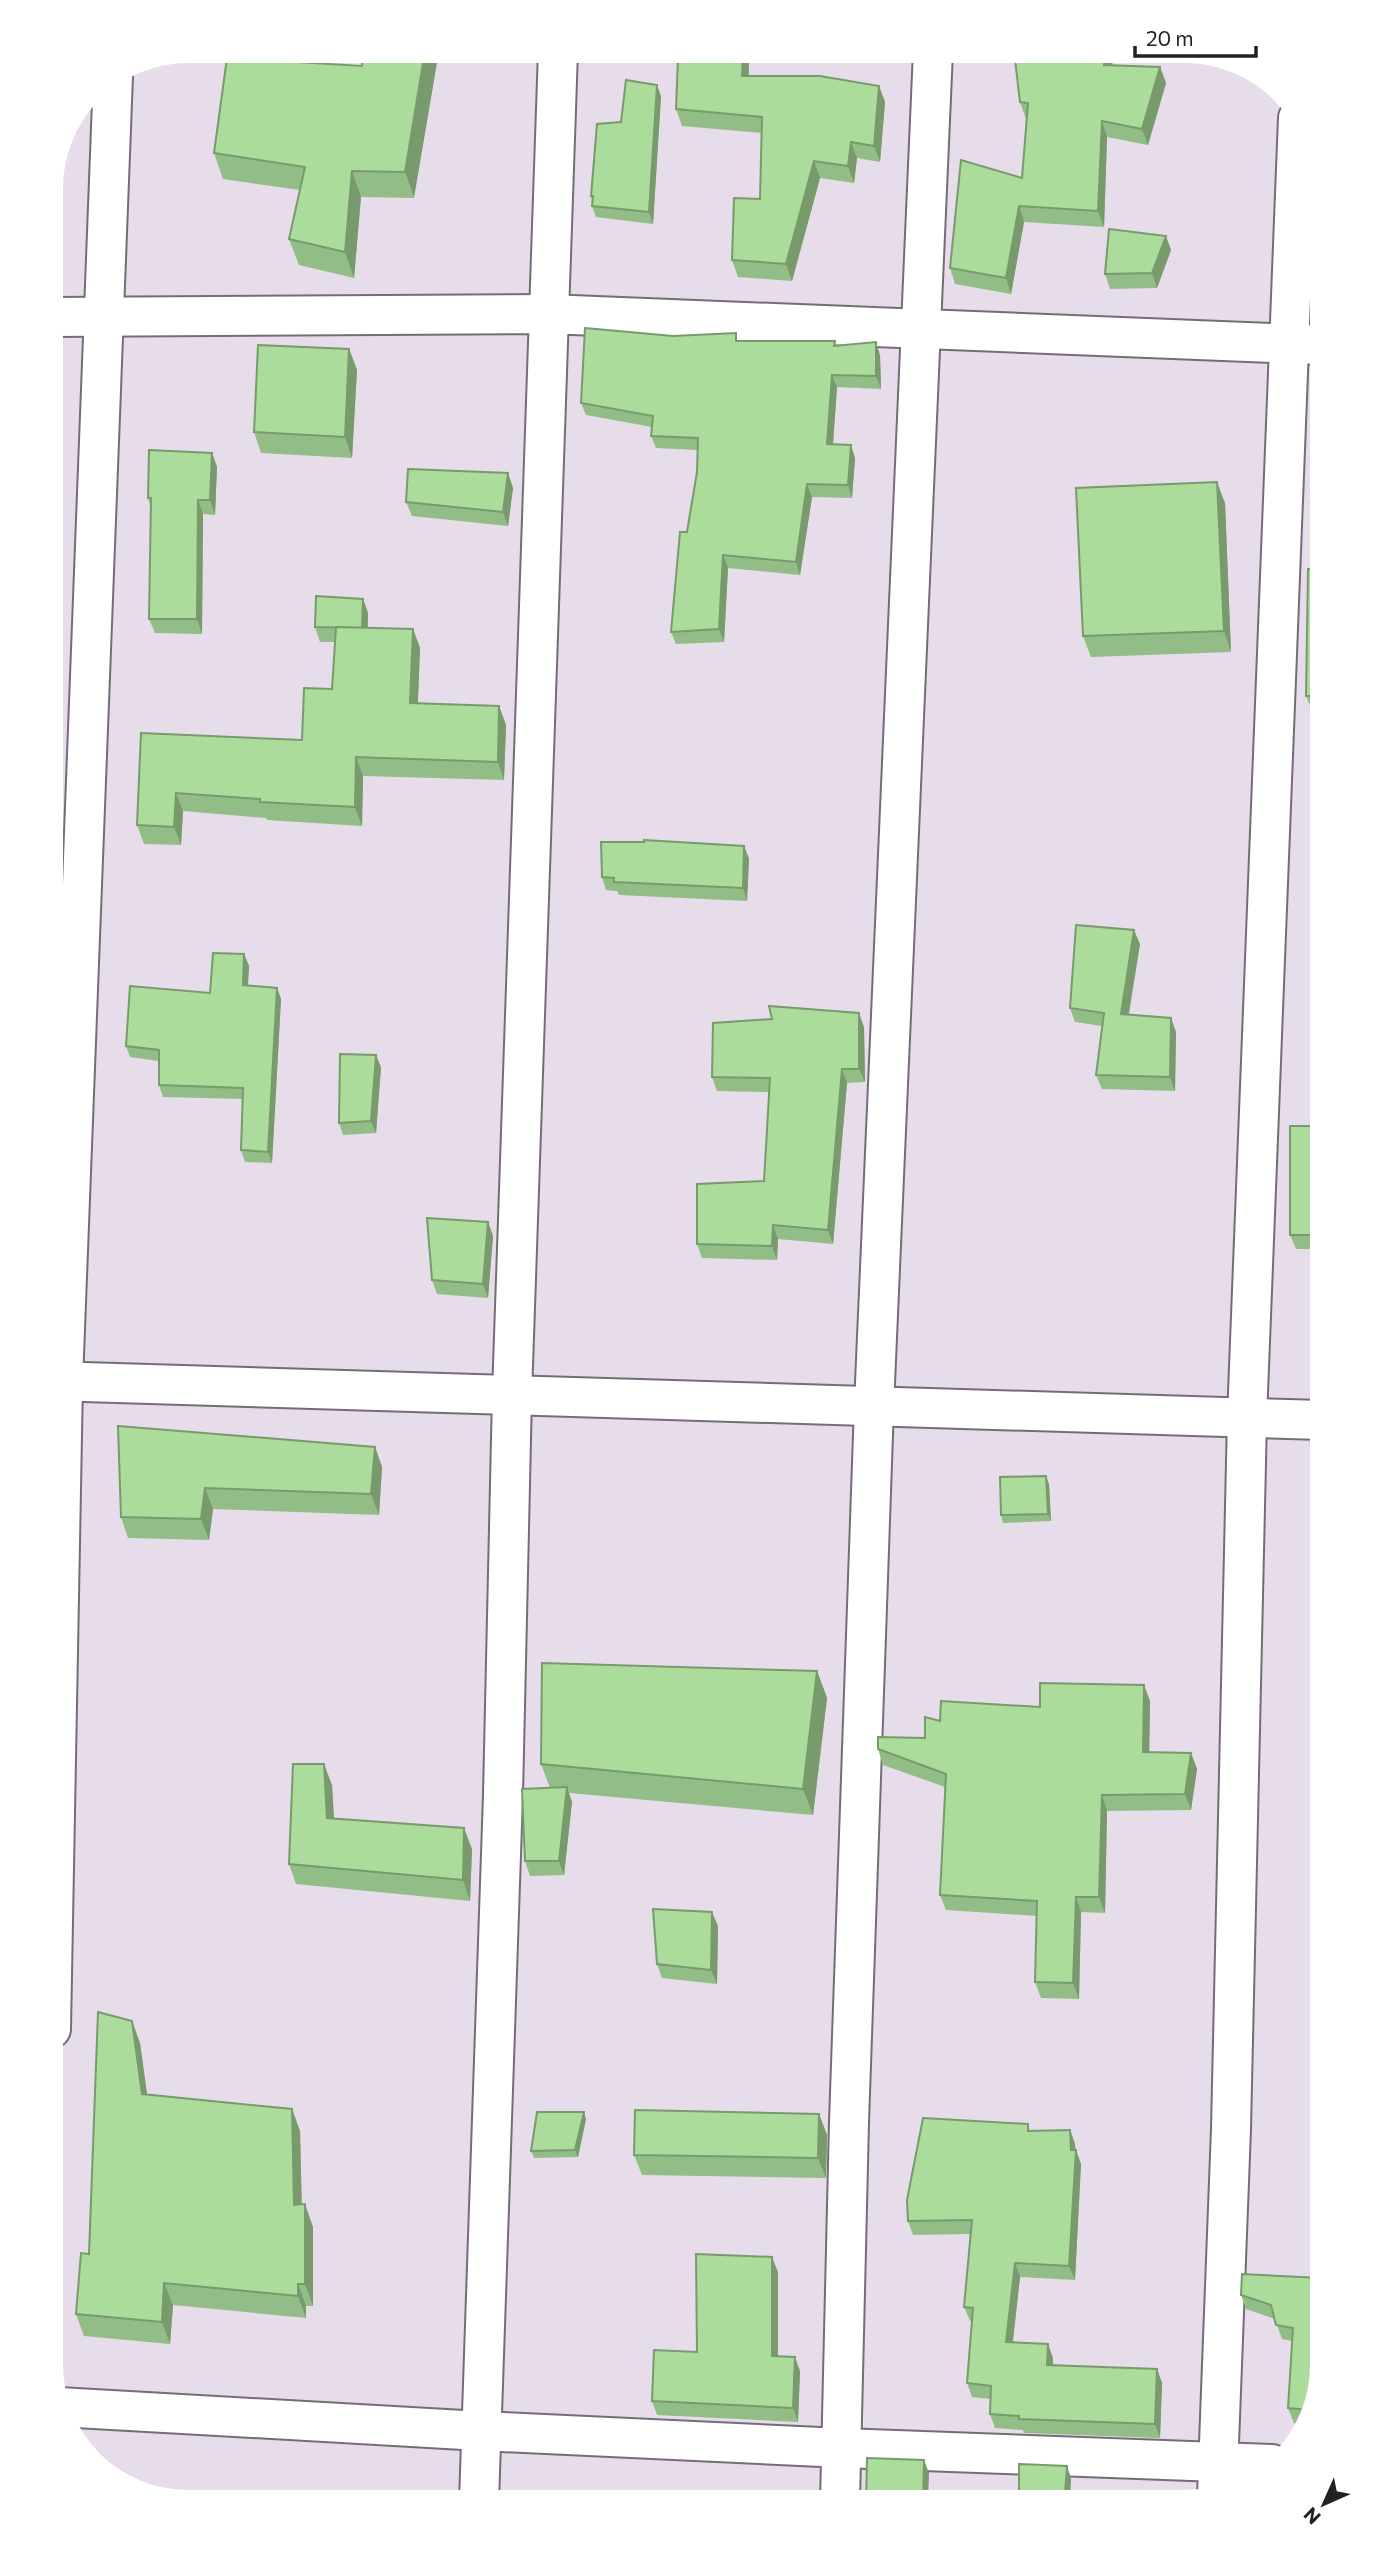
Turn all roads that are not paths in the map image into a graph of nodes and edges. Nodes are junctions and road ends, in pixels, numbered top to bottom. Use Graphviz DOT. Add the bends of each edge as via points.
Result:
graph roads {
  1 [pos="557,63"];
  2 [pos="933,63"];
  3 [pos="112,88"];
  4 [pos="1299,136"];
  5 [pos="547,314"];
  6 [pos="63,317"];
  7 [pos="103,318"];
  8 [pos="923,329"];
  9 [pos="1306,345"];
  10 [pos="63,1242"];
  11 [pos="63,1381"];
  12 [pos="512,1395"];
  13 [pos="874,1406"];
  14 [pos="1247,1418"];
  15 [pos="1310,1420"];
  16 [pos="70,2408"];
  17 [pos="481,2431"];
  18 [pos="842,2448"];
  19 [pos="1254,2469"];
  20 [pos="1218,2479"];
  21 [pos="479,2490"];
  22 [pos="840,2490"];
  1 -- 5 [label="street"];
  2 -- 8 [label="street"];
  3 -- 7 [label="street"];
  4 -- 9 [label="street"];
  5 -- 7 [label="street"];
  5 -- 8 [label="street"];
  5 -- 12 [label="street"];
  6 -- 7 [label="street"];
  7 -- 10 [label="street"];
  8 -- 9 [label="street"];
  8 -- 13 [label="street"];
  9 -- 14 [label="street"];
  11 -- 12 [label="street"];
  12 -- 13 [label="street"];
  12 -- 17 [label="street"];
  13 -- 14 [label="street"];
  13 -- 18 [label="street"];
  14 -- 15 [label="street"];
  14 -- 20 [label="street"];
  16 -- 17 [label="street"];
  17 -- 18 [label="street"];
  17 -- 21 [label="street"];
  18 -- 20 [label="street"];
  18 -- 22 [label="street"];
  19 -- 20 [label="street"];
}
